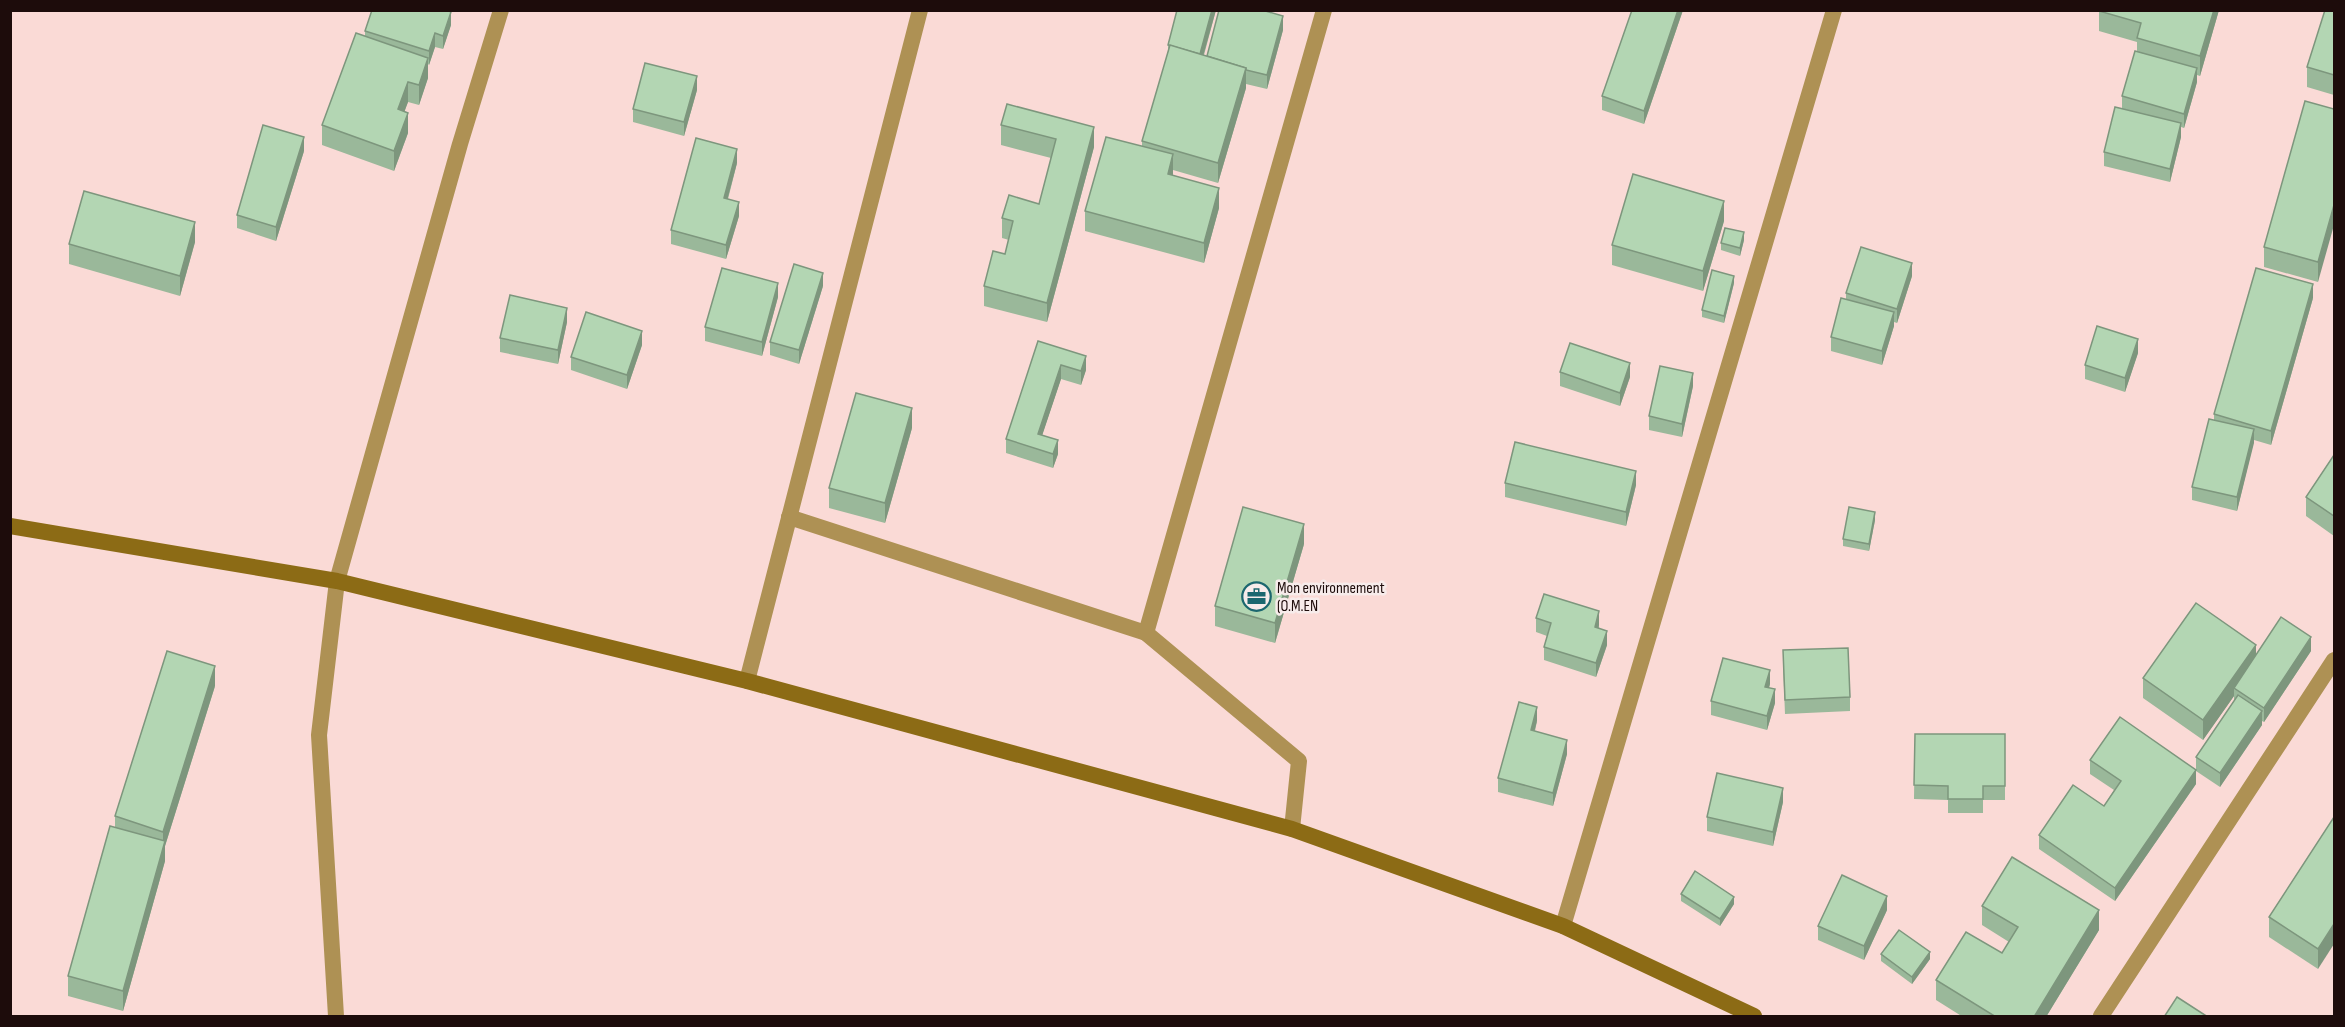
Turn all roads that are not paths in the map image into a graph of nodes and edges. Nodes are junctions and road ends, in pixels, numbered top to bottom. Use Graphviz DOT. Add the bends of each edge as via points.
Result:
graph roads {
  1 [pos="501,10"];
  2 [pos="921,10"];
  3 [pos="1324,10"];
  4 [pos="1834,10"];
  5 [pos="789,517"];
  6 [pos="10,526"];
  7 [pos="337,581"];
  8 [pos="1146,633"];
  9 [pos="2334,660"];
  10 [pos="747,681"];
  11 [pos="1292,829"];
  12 [pos="1563,926"];
  13 [pos="336,1017"];
  14 [pos="1754,1017"];
  15 [pos="2102,1017"];
  1 -- 7 [label="street"];
  2 -- 5 [label="street"];
  3 -- 8 [label="street"];
  4 -- 12 [label="street"];
  5 -- 8 [label="street"];
  5 -- 10 [label="street"];
  6 -- 7 [label="main road"];
  7 -- 10 [label="main road"];
  7 -- 13 [label="street" via="319,735"];
  8 -- 11 [label="street" via="1299,761"];
  9 -- 15 [label="street"];
  10 -- 11 [label="main road"];
  11 -- 12 [label="main road"];
  12 -- 14 [label="main road"];
}
